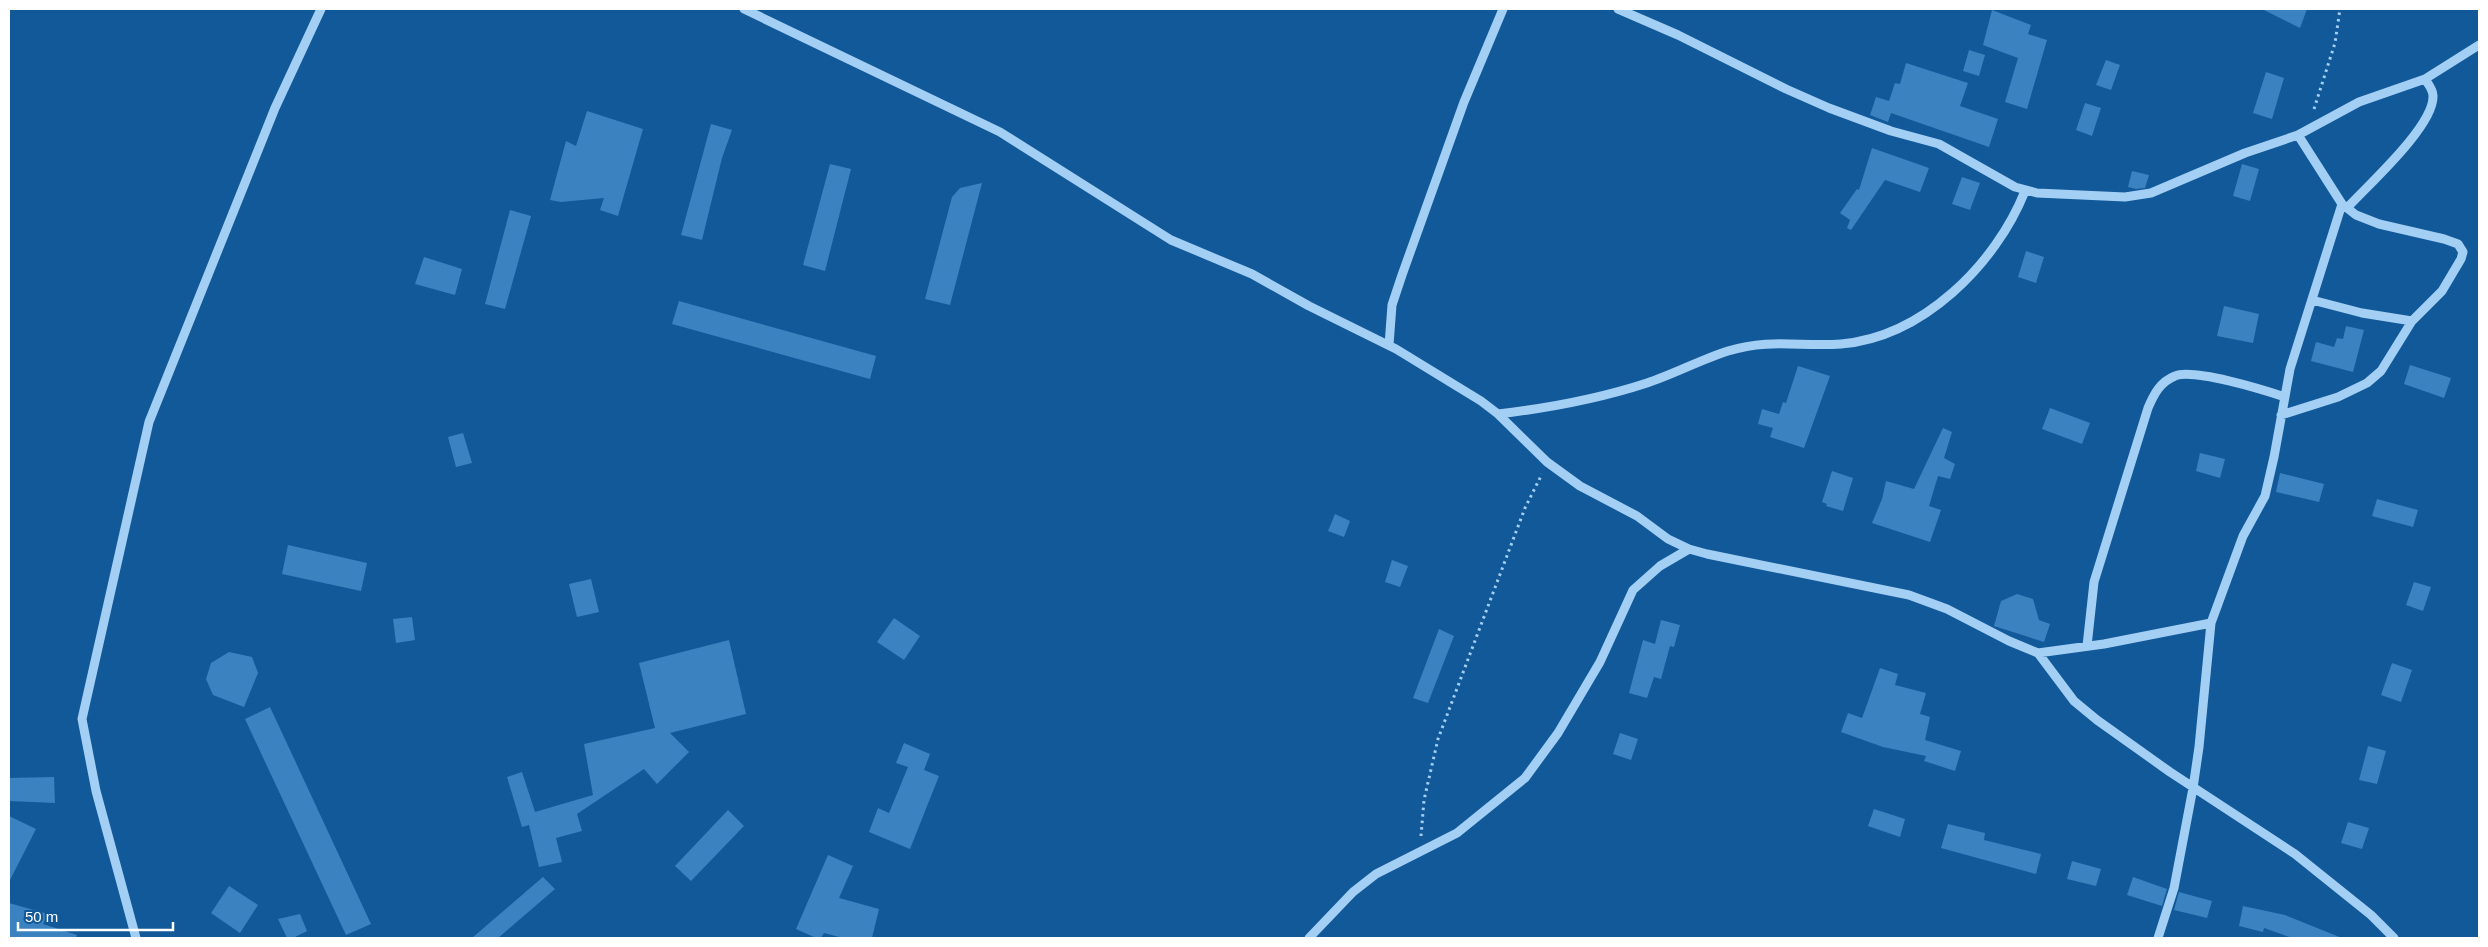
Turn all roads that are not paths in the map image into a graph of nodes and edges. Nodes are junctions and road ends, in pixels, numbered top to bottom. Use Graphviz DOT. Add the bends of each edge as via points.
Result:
graph roads {
  1 [pos="321,9"];
  2 [pos="744,9"];
  3 [pos="1502,9"];
  4 [pos="1618,9"];
  5 [pos="2479,45"];
  6 [pos="2425,79"];
  7 [pos="2298,136"];
  8 [pos="2025,191"];
  9 [pos="2345,206"];
  10 [pos="2312,300"];
  11 [pos="2412,321"];
  12 [pos="1389,345"];
  13 [pos="2284,397"];
  14 [pos="1498,414"];
  15 [pos="2281,415"];
  16 [pos="1689,549"];
  17 [pos="2211,623"];
  18 [pos="2087,646"];
  19 [pos="2038,653"];
  20 [pos="2193,788"];
  21 [pos="136,938"];
  22 [pos="1309,938"];
  23 [pos="2158,938"];
  24 [pos="2394,938"];
  1 -- 21 [label="street" via="275,108 149,422 82,719 96,791"];
  2 -- 12 [label="street" via="1000,132 1171,240 1252,274"];
  3 -- 12 [label="street" via="1464,102 1402,275 1392,305"];
  4 -- 8 [label="street" via="1829,108 1891,131 1939,144"];
  5 -- 6 [label="street"];
  6 -- 7 [label="street" via="2359,102"];
  6 -- 9 [label="street" via="2434,98 2427,117 2407,144"];
  7 -- 8 [label="street" via="2245,153 2140,196"];
  7 -- 9 [label="street"];
  8 -- 14 [label="street" via="2004,232 1967,280 1930,309 1898,327 1841,344 1778,342 1728,351 1674,374 1610,394 1556,407"];
  9 -- 10 [label="street"];
  9 -- 11 [label="street" via="2367,220 2444,239 2461,248 2461,259 2442,291"];
  10 -- 11 [label="street"];
  10 -- 13 [label="street"];
  11 -- 15 [label="street" via="2380,370 2367,383 2338,397"];
  12 -- 14 [label="street"];
  13 -- 15 [label="street"];
  13 -- 18 [label="street" via="2185,373 2168,380 2155,392 2094,582"];
  14 -- 16 [label="street" via="1547,462 1580,486 1618,505 1668,539"];
  15 -- 17 [label="street" via="2265,496 2243,536"];
  16 -- 19 [label="street" via="1909,595 1947,609"];
  16 -- 22 [label="street" via="1660,566 1633,590 1600,662 1558,733 1525,778 1457,833 1376,874 1353,892"];
  17 -- 18 [label="street"];
  17 -- 20 [label="street"];
  18 -- 19 [label="street"];
  19 -- 20 [label="street" via="2074,700"];
  20 -- 23 [label="street" via="2174,888"];
  20 -- 24 [label="street" via="2295,854 2371,915"];
}
